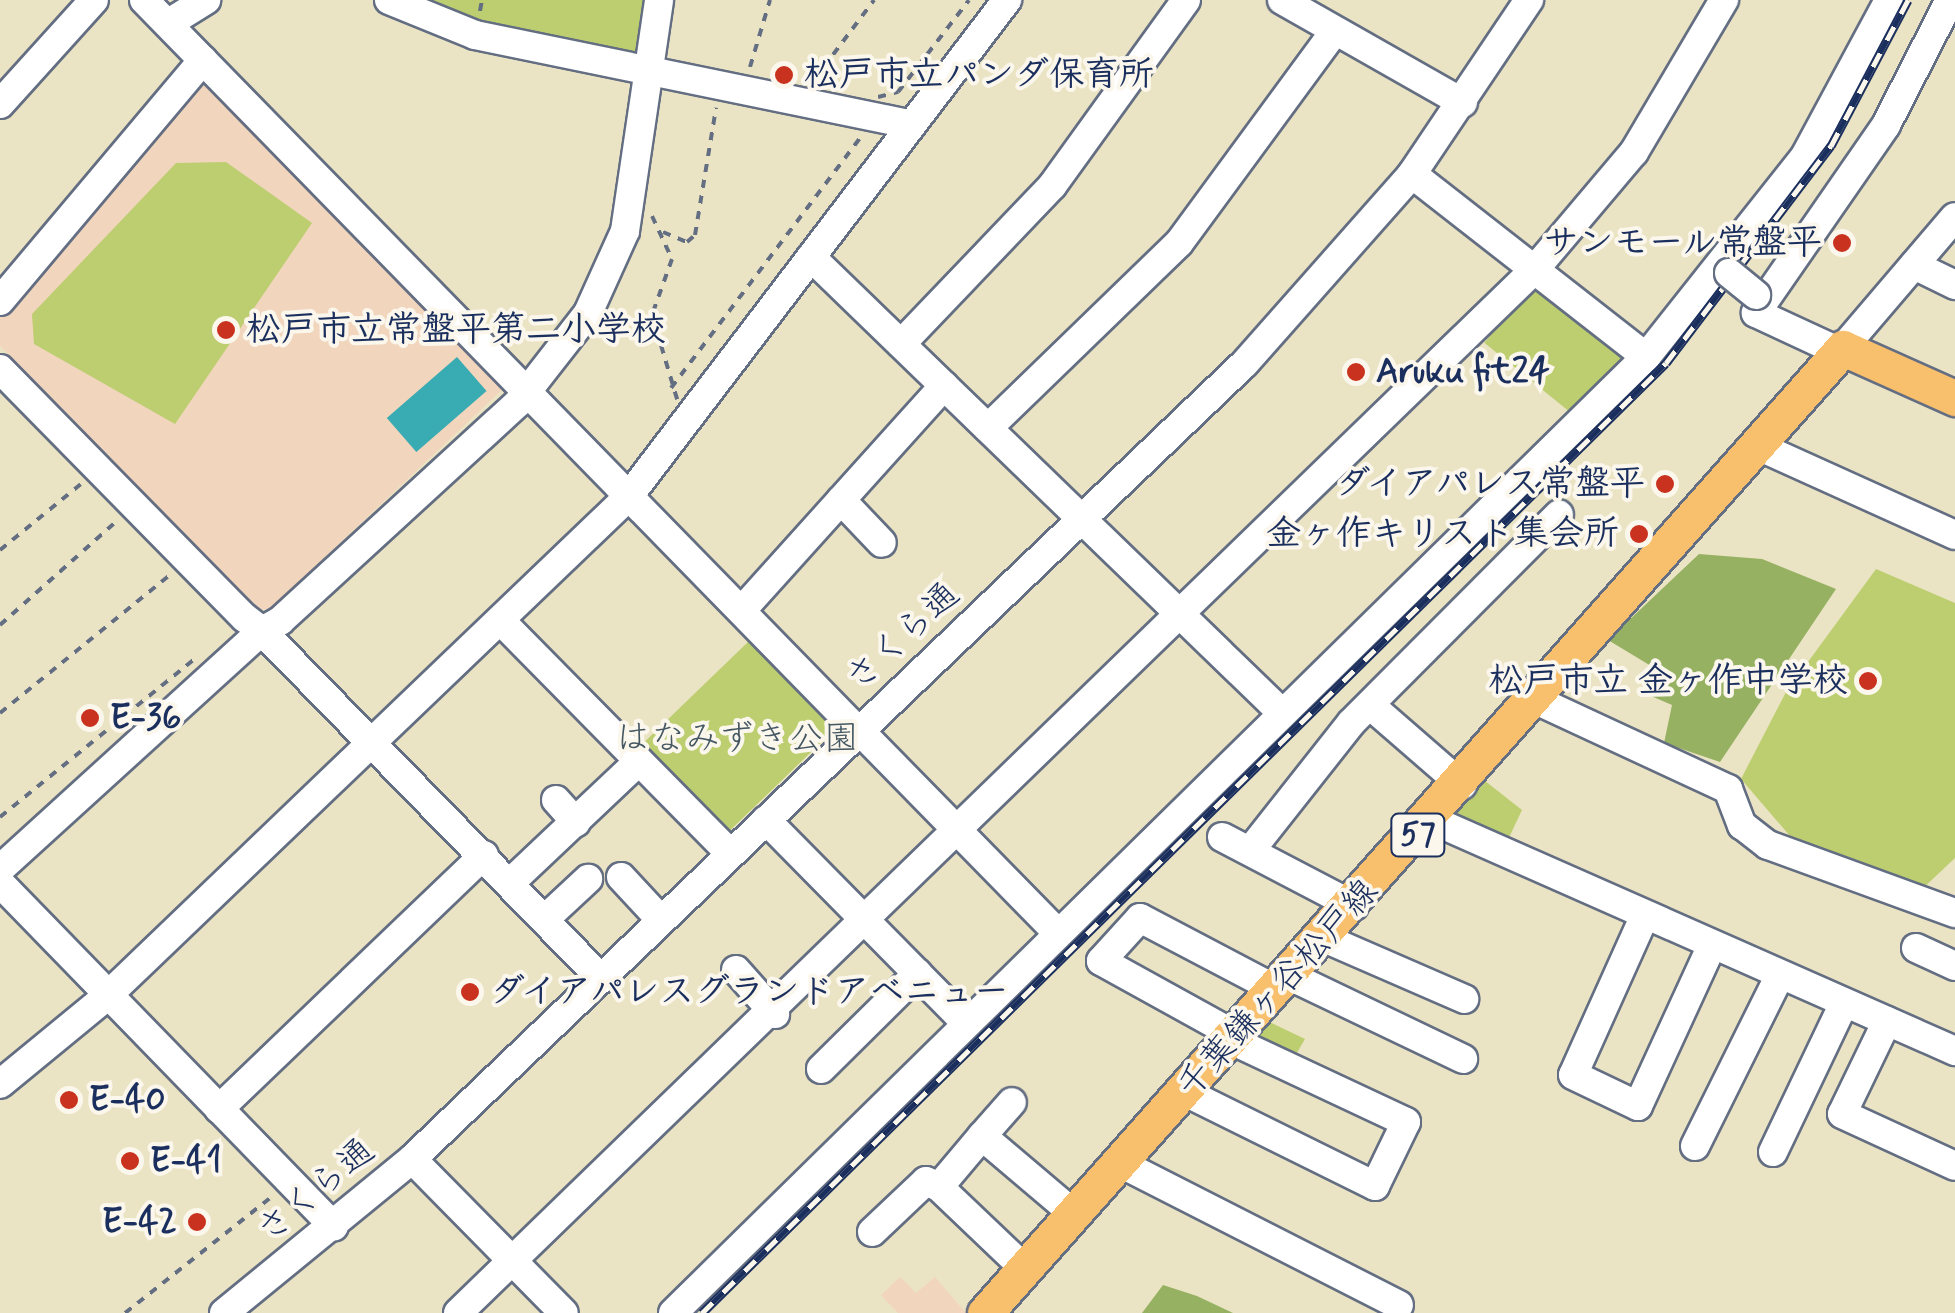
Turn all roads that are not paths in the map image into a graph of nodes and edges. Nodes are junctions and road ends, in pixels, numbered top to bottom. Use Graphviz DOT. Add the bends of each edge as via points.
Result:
graph roads {
  1 [pos="94,0"];
  2 [pos="144,0"];
  3 [pos="206,0"];
  4 [pos="388,0"];
  5 [pos="660,0"];
  6 [pos="1007,0"];
  7 [pos="1186,0"];
  8 [pos="1282,0"];
  9 [pos="1529,0"];
  10 [pos="1724,0"];
  11 [pos="1888,0"];
  12 [pos="1948,16"];
  13 [pos="169,23"];
  14 [pos="1335,30"];
  15 [pos="203,60"];
  16 [pos="650,73"];
  17 [pos="1463,103"];
  18 [pos="0,104"];
  19 [pos="912,124"];
  20 [pos="1412,174"];
  21 [pos="1955,217"];
  22 [pos="811,257"];
  23 [pos="1914,265"];
  24 [pos="1536,270"];
  25 [pos="1729,273"];
  26 [pos="1955,285"];
  27 [pos="1756,295"];
  28 [pos="0,301"];
  29 [pos="901,344"];
  30 [pos="1841,350"];
  31 [pos="1646,357"];
  32 [pos="0,368"];
  33 [pos="944,386"];
  34 [pos="525,387"];
  35 [pos="1955,398"];
  36 [pos="988,428"];
  37 [pos="1758,446"];
  38 [pos="629,496"];
  39 [pos="841,500"];
  40 [pos="1560,514"];
  41 [pos="1082,520"];
  42 [pos="1955,535"];
  43 [pos="882,544"];
  44 [pos="742,610"];
  45 [pos="1182,616"];
  46 [pos="501,621"];
  47 [pos="262,631"];
  48 [pos="1536,700"];
  49 [pos="1370,705"];
  50 [pos="1282,713"];
  51 [pos="859,730"];
  52 [pos="373,742"];
  53 [pos="640,761"];
  54 [pos="1462,784"];
  55 [pos="556,800"];
  56 [pos="766,820"];
  57 [pos="1432,820"];
  58 [pos="576,822"];
  59 [pos="960,832"];
  60 [pos="1222,837"];
  61 [pos="1250,852"];
  62 [pos="730,853"];
  63 [pos="484,854"];
  64 [pos="0,868"];
  65 [pos="621,877"];
  66 [pos="588,880"];
  67 [pos="0,882"];
  68 [pos="511,882"];
  69 [pos="1354,906"];
  70 [pos="1955,913"];
  71 [pos="1645,914"];
  72 [pos="545,919"];
  73 [pos="661,920"];
  74 [pos="867,922"];
  75 [pos="1058,932"];
  76 [pos="1324,938"];
  77 [pos="1712,945"];
  78 [pos="1916,948"];
  79 [pos="1955,966"];
  80 [pos="736,970"];
  81 [pos="918,973"];
  82 [pos="1780,975"];
  83 [pos="602,978"];
  84 [pos="1283,983"];
  85 [pos="107,996"];
  86 [pos="1464,998"];
  87 [pos="1844,1003"];
  88 [pos="776,1014"];
  89 [pos="1887,1021"];
  90 [pos="966,1022"];
  91 [pos="1233,1038"];
  92 [pos="1955,1051"];
  93 [pos="1462,1059"];
  94 [pos="821,1068"];
  95 [pos="0,1084"];
  96 [pos="1185,1092"];
  97 [pos="1012,1102"];
  98 [pos="219,1110"];
  99 [pos="982,1136"];
  100 [pos="1694,1146"];
  101 [pos="1773,1152"];
  102 [pos="412,1158"];
  103 [pos="1120,1164"];
  104 [pos="1955,1166"];
  105 [pos="940,1187"];
  106 [pos="1074,1214"];
  107 [pos="334,1227"];
  108 [pos="872,1232"];
  109 [pos="516,1263"];
  110 [pos="1025,1269"];
  111 [pos="1399,1305"];
  112 [pos="224,1313"];
  113 [pos="458,1313"];
  114 [pos="564,1313"];
  115 [pos="672,1313"];
  116 [pos="984,1313"];
  1 -- 18 [label="street"];
  2 -- 13 [label="street"];
  3 -- 13 [label="street"];
  4 -- 16 [label="street" via="475,35"];
  5 -- 16 [label="street"];
  6 -- 19 [label="street"];
  7 -- 29 [label="street" via="1052,186"];
  8 -- 14 [label="street"];
  9 -- 17 [label="street, さくら通"];
  10 -- 24 [label="street" via="1634,152"];
  11 -- 31 [label="street" via="1804,158"];
  12 -- 30 [label="street" via="1886,126 1756,312"];
  13 -- 15 [label="street"];
  14 -- 17 [label="street"];
  14 -- 36 [label="street" via="1179,243"];
  15 -- 28 [label="street"];
  15 -- 34 [label="street"];
  16 -- 19 [label="street"];
  16 -- 34 [label="street" via="633,196 609,273 570,337"];
  17 -- 20 [label="street, さくら通"];
  19 -- 22 [label="street"];
  20 -- 24 [label="street"];
  20 -- 41 [label="street, さくら通" via="1307,299"];
  21 -- 23 [label="street"];
  22 -- 29 [label="street"];
  22 -- 38 [label="street"];
  23 -- 26 [label="street"];
  23 -- 30 [label="street"];
  24 -- 31 [label="street"];
  24 -- 45 [label="street"];
  25 -- 27 [label="street, bridge"];
  29 -- 33 [label="street"];
  30 -- 35 [label="main road"];
  30 -- 37 [label="main road, 千葉鎌ヶ谷松戸線 / 57"];
  31 -- 50 [label="street"];
  32 -- 47 [label="street"];
  33 -- 36 [label="street"];
  33 -- 39 [label="street"];
  34 -- 38 [label="street"];
  34 -- 47 [label="street" via="518,404"];
  36 -- 41 [label="street"];
  37 -- 42 [label="street"];
  37 -- 48 [label="main road, 千葉鎌ヶ谷松戸線 / 57"];
  38 -- 44 [label="street"];
  38 -- 46 [label="street"];
  39 -- 43 [label="street"];
  39 -- 44 [label="street"];
  40 -- 49 [label="street"];
  41 -- 45 [label="street"];
  41 -- 51 [label="street, さくら通"];
  44 -- 51 [label="street"];
  45 -- 50 [label="street"];
  45 -- 59 [label="street"];
  46 -- 52 [label="street"];
  46 -- 53 [label="street"];
  47 -- 52 [label="street"];
  47 -- 64 [label="street"];
  48 -- 54 [label="main road, 千葉鎌ヶ谷松戸線 / 57"];
  48 -- 70 [label="street" via="1728,789 1742,825 1768,845"];
  49 -- 54 [label="street"];
  49 -- 61 [label="street"];
  50 -- 75 [label="street"];
  51 -- 56 [label="street, さくら通"];
  51 -- 59 [label="street"];
  52 -- 63 [label="street"];
  52 -- 85 [label="street"];
  53 -- 58 [label="street"];
  53 -- 62 [label="street"];
  54 -- 57 [label="main road, 千葉鎌ヶ谷松戸線 / 57"];
  55 -- 58 [label="street"];
  56 -- 62 [label="street, さくら通"];
  56 -- 74 [label="street"];
  57 -- 69 [label="main road, 千葉鎌ヶ谷松戸線 / 57"];
  57 -- 71 [label="street"];
  58 -- 68 [label="street"];
  59 -- 74 [label="street"];
  59 -- 75 [label="street"];
  60 -- 61 [label="street"];
  61 -- 69 [label="street"];
  62 -- 73 [label="street, さくら通"];
  63 -- 68 [label="street"];
  63 -- 98 [label="street"];
  65 -- 73 [label="street"];
  66 -- 72 [label="street"];
  67 -- 85 [label="street"];
  68 -- 72 [label="street"];
  69 -- 76 [label="main road, 千葉鎌ヶ谷松戸線 / 57"];
  71 -- 77 [label="street"];
  71 -- 77 [label="street" via="1573,1075 1638,1106"];
  72 -- 83 [label="street"];
  73 -- 83 [label="street, さくら通"];
  74 -- 81 [label="street"];
  74 -- 88 [label="street"];
  75 -- 90 [label="street"];
  76 -- 84 [label="main road, 千葉鎌ヶ谷松戸線 / 57"];
  76 -- 86 [label="street"];
  77 -- 82 [label="street"];
  78 -- 79 [label="street"];
  80 -- 88 [label="street"];
  81 -- 90 [label="street"];
  81 -- 94 [label="street"];
  82 -- 87 [label="street"];
  82 -- 100 [label="street"];
  83 -- 102 [label="street, さくら通"];
  84 -- 91 [label="main road, 千葉鎌ヶ谷松戸線 / 57"];
  84 -- 91 [label="street" via="1140,918 1101,961"];
  84 -- 93 [label="street"];
  85 -- 95 [label="street"];
  85 -- 98 [label="street"];
  87 -- 89 [label="street"];
  87 -- 101 [label="street"];
  88 -- 109 [label="street"];
  89 -- 92 [label="street"];
  89 -- 104 [label="street" via="1842,1114"];
  90 -- 115 [label="street"];
  91 -- 96 [label="main road, 千葉鎌ヶ谷松戸線 / 57"];
  91 -- 96 [label="street" via="1406,1122 1375,1186"];
  96 -- 103 [label="main road, 千葉鎌ヶ谷松戸線 / 57"];
  97 -- 99 [label="street"];
  98 -- 107 [label="street"];
  99 -- 105 [label="street"];
  99 -- 106 [label="street"];
  102 -- 107 [label="street, さくら通"];
  102 -- 109 [label="street"];
  103 -- 106 [label="main road, 千葉鎌ヶ谷松戸線 / 57"];
  103 -- 111 [label="street"];
  105 -- 108 [label="street" via="926,1181"];
  105 -- 110 [label="street"];
  106 -- 110 [label="main road, 千葉鎌ヶ谷松戸線 / 57"];
  107 -- 112 [label="street, さくら通"];
  109 -- 113 [label="street"];
  109 -- 114 [label="street"];
  110 -- 116 [label="main road, 千葉鎌ヶ谷松戸線 / 57"];
}
